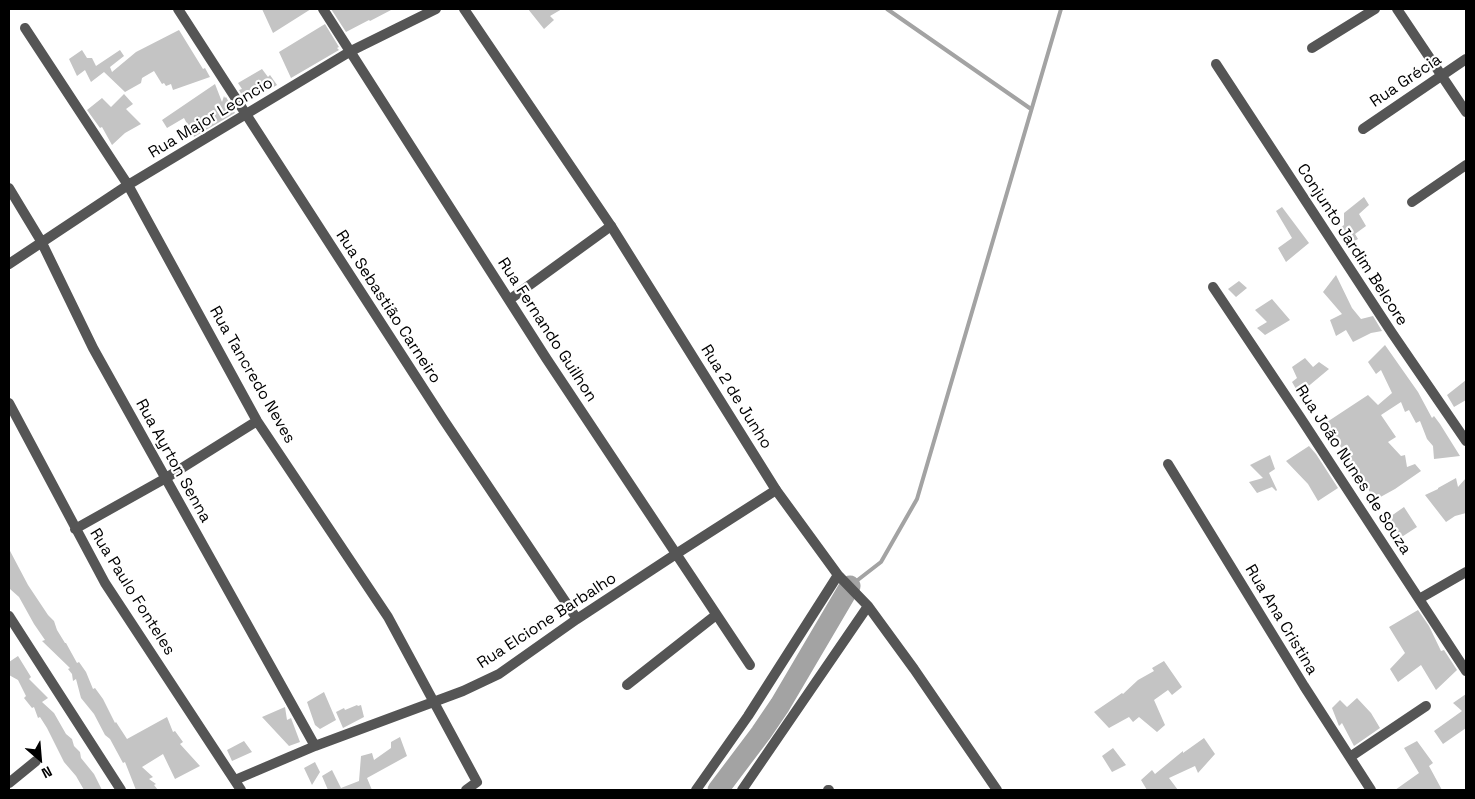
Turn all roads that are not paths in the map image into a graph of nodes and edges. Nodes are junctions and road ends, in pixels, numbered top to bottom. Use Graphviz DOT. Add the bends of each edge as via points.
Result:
graph roads {
  1 [pos="178,9"];
  2 [pos="323,9"];
  3 [pos="436,9"];
  4 [pos="464,9"];
  5 [pos="1375,9"];
  6 [pos="1397,9"];
  7 [pos="25,28"];
  8 [pos="1312,48"];
  9 [pos="351,51"];
  10 [pos="1466,59"];
  11 [pos="1216,64"];
  12 [pos="1442,76"];
  13 [pos="1466,112"];
  14 [pos="245,115"];
  15 [pos="1364,129"];
  16 [pos="1466,165"];
  17 [pos="128,185"];
  18 [pos="9,188"];
  19 [pos="1412,202"];
  20 [pos="611,226"];
  21 [pos="41,241"];
  22 [pos="9,264"];
  23 [pos="1213,287"];
  24 [pos="509,300"];
  25 [pos="9,403"];
  26 [pos="257,421"];
  27 [pos="1466,441"];
  28 [pos="1168,464"];
  29 [pos="166,478"];
  30 [pos="776,490"];
  31 [pos="75,529"];
  32 [pos="676,554"];
  33 [pos="1466,572"];
  34 [pos="838,575"];
  35 [pos="1419,599"];
  36 [pos="868,606"];
  37 [pos="716,615"];
  38 [pos="9,616"];
  39 [pos="577,619"];
  40 [pos="750,665"];
  41 [pos="1466,671"];
  42 [pos="627,685"];
  43 [pos="434,701"];
  44 [pos="1426,706"];
  45 [pos="315,746"];
  46 [pos="1350,757"];
  47 [pos="36,762"];
  48 [pos="235,780"];
  49 [pos="9,783"];
  50 [pos="469,789"];
  51 [pos="121,790"];
  52 [pos="241,790"];
  53 [pos="696,790"];
  54 [pos="742,790"];
  55 [pos="997,790"];
  56 [pos="1371,790"];
  1 -- 14 [label="street, Rua Sebastião Carneiro"];
  2 -- 9 [label="street, Rua Fernando Guilhon"];
  3 -- 9 [label="street, Rua Major Leoncio"];
  4 -- 20 [label="street, Rua 2 de Junho"];
  5 -- 8 [label="street"];
  6 -- 12 [label="street"];
  7 -- 17 [label="street, Rua Tancredo Neves"];
  9 -- 14 [label="street, Rua Major Leoncio"];
  9 -- 24 [label="street, Rua Fernando Guilhon"];
  10 -- 12 [label="street, Rua Grécia"];
  11 -- 27 [label="street, Conjunto Jardim Belcore"];
  12 -- 13 [label="street"];
  12 -- 15 [label="street, Rua Grécia"];
  14 -- 17 [label="street, Rua Major Leoncio"];
  14 -- 39 [label="street, Rua Sebastião Carneiro"];
  16 -- 19 [label="street"];
  17 -- 21 [label="street, Rua Major Leoncio"];
  17 -- 26 [label="street, Rua Tancredo Neves"];
  18 -- 21 [label="street, Rua Ayrton Senna"];
  20 -- 24 [label="street"];
  20 -- 30 [label="street, Rua 2 de Junho"];
  21 -- 22 [label="street, Rua Major Leoncio"];
  21 -- 29 [label="street, Rua Ayrton Senna" via="93,348"];
  23 -- 35 [label="street, Rua João Nunes de Souza"];
  24 -- 32 [label="street, Rua Fernando Guilhon"];
  25 -- 31 [label="street, Rua Paulo Fonteles"];
  26 -- 29 [label="street"];
  26 -- 43 [label="street, Rua Tancredo Neves" via="388,617"];
  28 -- 46 [label="street, Rua Ana Cristina"];
  29 -- 31 [label="street"];
  29 -- 45 [label="street, Rua Ayrton Senna"];
  30 -- 32 [label="street, Rua Elcione Barbalho"];
  30 -- 34 [label="street, Rua 2 de Junho"];
  31 -- 48 [label="street, Rua Paulo Fonteles" via="105,583"];
  32 -- 37 [label="street, Rua Fernando Guilhon"];
  32 -- 39 [label="street, Rua Elcione Barbalho"];
  33 -- 35 [label="street"];
  34 -- 36 [label="street, Rua 2 de Junho"];
  34 -- 53 [label="street" via="748,716"];
  35 -- 41 [label="street, Rua João Nunes de Souza"];
  36 -- 54 [label="street"];
  36 -- 55 [label="street, Rua 2 de Junho"];
  37 -- 40 [label="street, Rua Fernando Guilhon"];
  37 -- 42 [label="street"];
  38 -- 51 [label="street"];
  39 -- 43 [label="street, Rua Elcione Barbalho" via="500,674"];
  43 -- 45 [label="street, Rua Elcione Barbalho"];
  43 -- 50 [label="street, Rua Tancredo Neves" via="477,782"];
  44 -- 46 [label="street"];
  45 -- 48 [label="street, Rua Elcione Barbalho"];
  46 -- 56 [label="street, Rua Ana Cristina"];
  47 -- 49 [label="street"];
  48 -- 52 [label="street, Rua Paulo Fonteles"];
}
